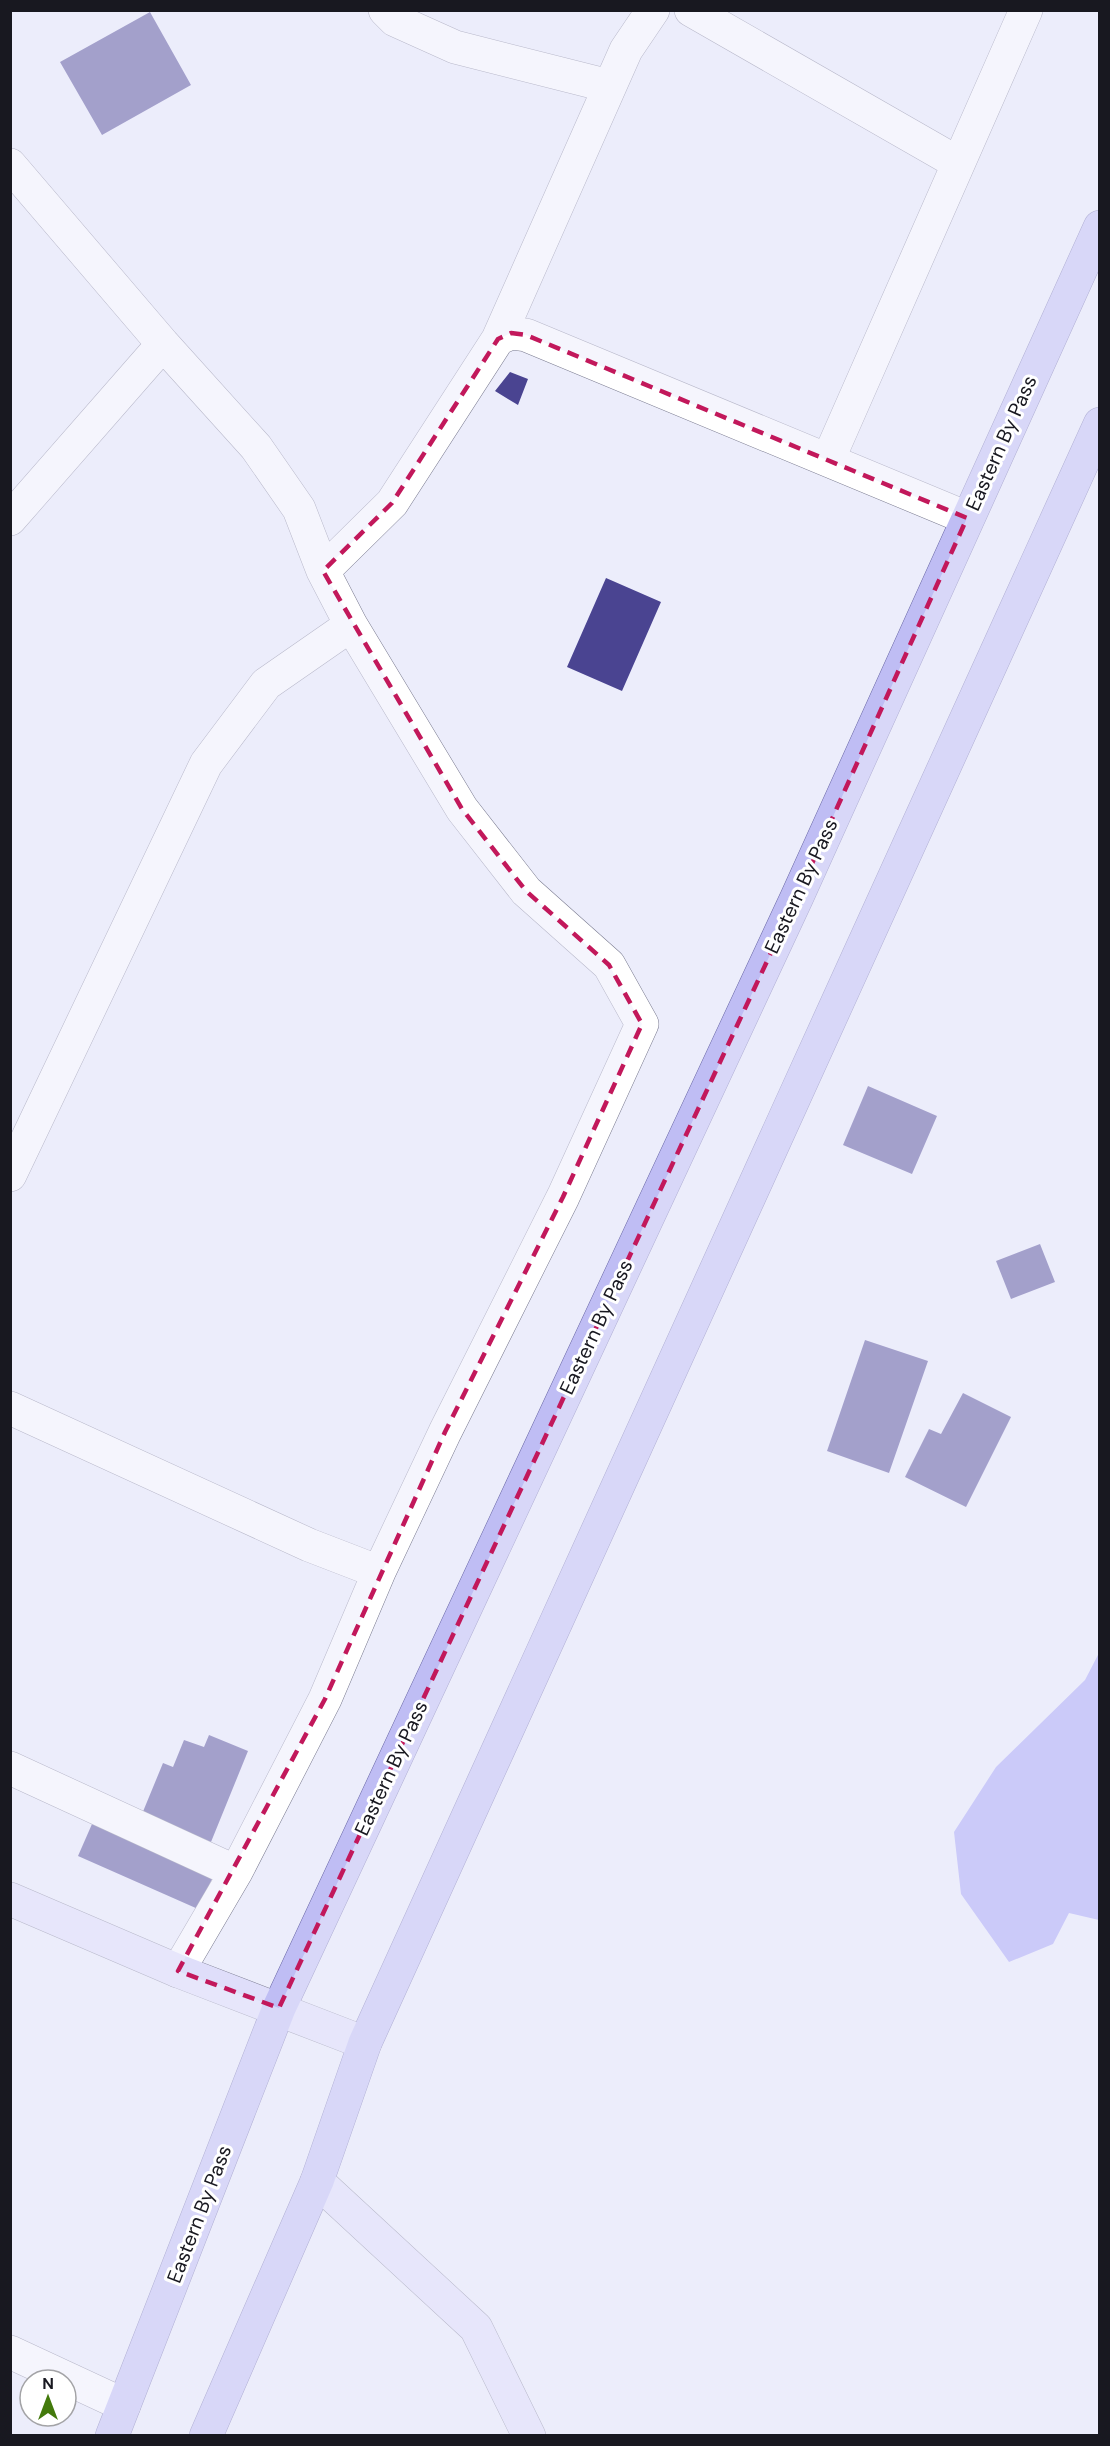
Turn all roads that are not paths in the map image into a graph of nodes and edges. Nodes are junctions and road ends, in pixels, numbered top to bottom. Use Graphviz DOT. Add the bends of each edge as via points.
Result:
graph roads {
  1 [pos="385,10"];
  2 [pos="653,10"];
  3 [pos="691,10"];
  4 [pos="1026,10"];
  5 [pos="609,86"];
  6 [pos="958,163"];
  7 [pos="10,165"];
  8 [pos="1100,226"];
  9 [pos="498,339"];
  10 [pos="163,344"];
  11 [pos="1100,424"];
  12 [pos="828,460"];
  13 [pos="967,518"];
  14 [pos="10,519"];
  15 [pos="323,571"];
  16 [pos="351,625"];
  17 [pos="10,1175"];
  18 [pos="10,1408"];
  19 [pos="379,1572"];
  20 [pos="10,1768"];
  21 [pos="236,1872"];
  22 [pos="10,1899"];
  23 [pos="178,1971"];
  24 [pos="279,2008"];
  25 [pos="365,2043"];
  26 [pos="317,2181"];
  27 [pos="10,2352"];
  28 [pos="124,2405"];
  29 [pos="112,2436"];
  30 [pos="206,2436"];
  31 [pos="529,2436"];
  1 -- 5 [label="street" via="395,20 455,47"];
  2 -- 5 [label="street" via="626,50"];
  3 -- 6 [label="street"];
  4 -- 6 [label="street"];
  5 -- 9 [label="street"];
  6 -- 12 [label="street"];
  7 -- 10 [label="street"];
  8 -- 13 [label="main road, Eastern By Pass"];
  9 -- 12 [label="street" via="511,333 526,335"];
  9 -- 15 [label="street" via="392,503"];
  10 -- 14 [label="street"];
  10 -- 15 [label="street" via="262,456 299,509"];
  11 -- 25 [label="main road"];
  12 -- 13 [label="street"];
  13 -- 24 [label="main road, Eastern By Pass" via="792,908"];
  15 -- 16 [label="street"];
  16 -- 17 [label="street" via="266,684 206,764"];
  16 -- 19 [label="street" via="462,809 526,891 609,965 642,1024 563,1197"];
  18 -- 19 [label="street" via="309,1545"];
  19 -- 21 [label="street" via="325,1699"];
  20 -- 21 [label="street"];
  21 -- 23 [label="street"];
  22 -- 23 [label="street"];
  23 -- 24 [label="street"];
  24 -- 25 [label="street"];
  24 -- 28 [label="main road, Eastern By Pass"];
  25 -- 26 [label="main road"];
  26 -- 30 [label="main road"];
  26 -- 31 [label="street" via="476,2328"];
  27 -- 28 [label="street"];
  28 -- 29 [label="main road, Eastern By Pass"];
}
